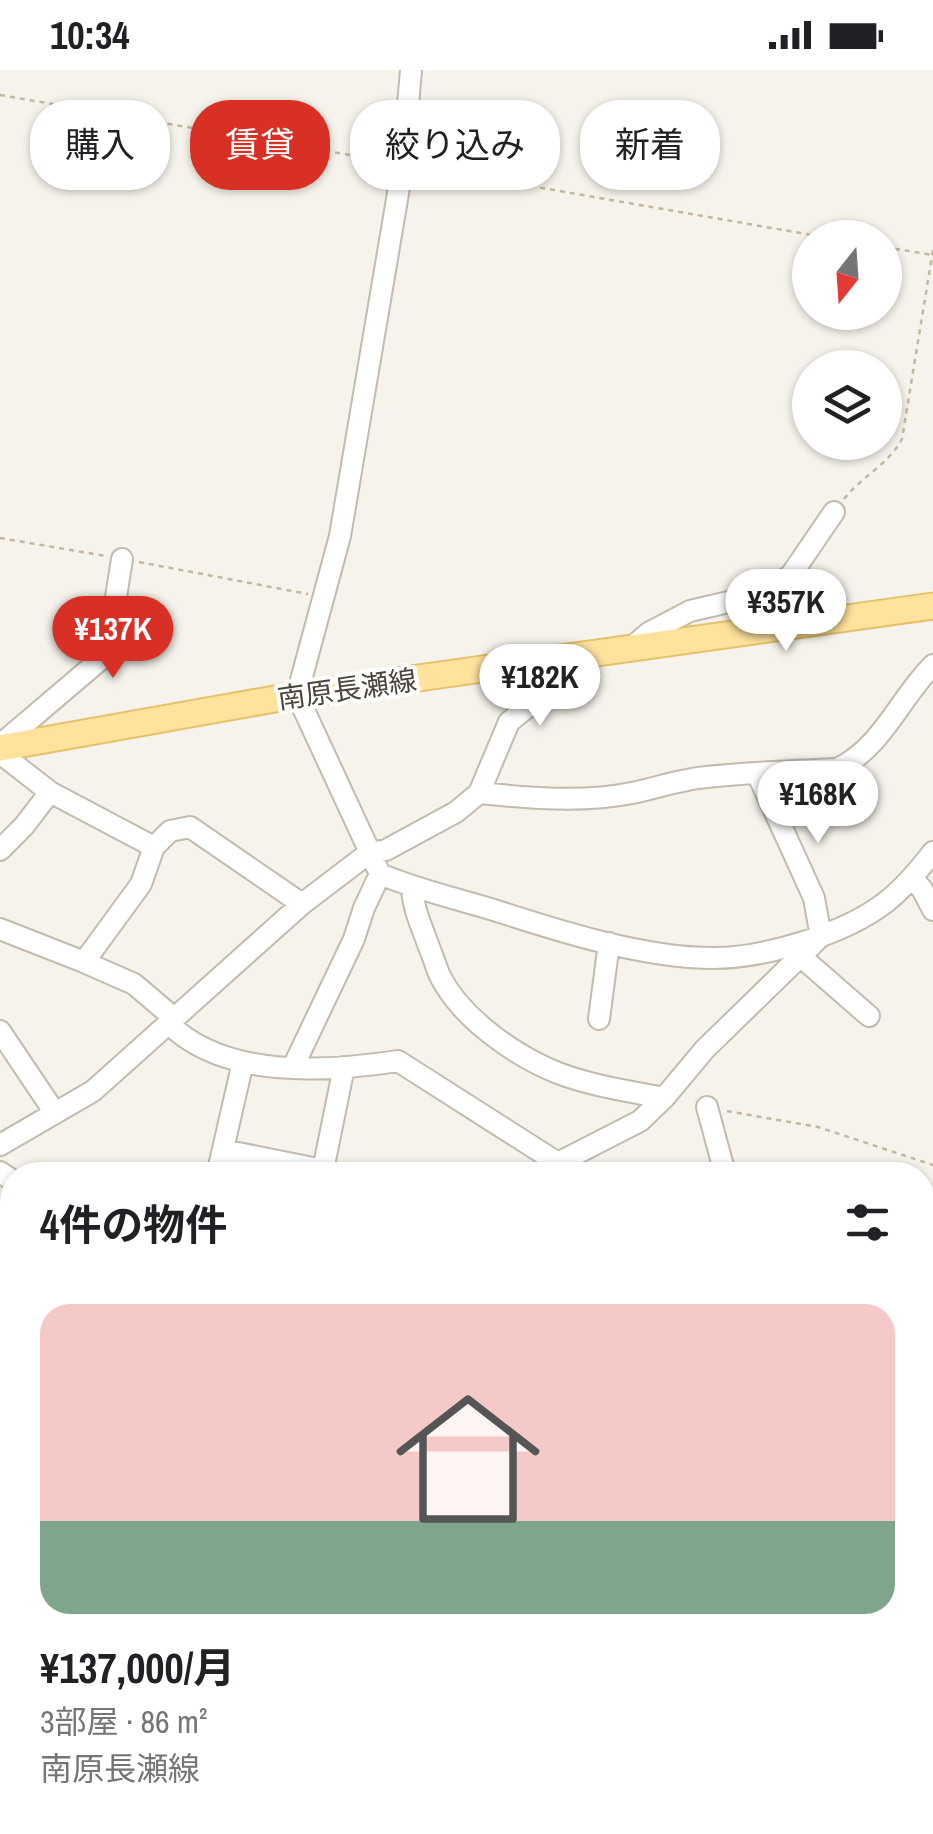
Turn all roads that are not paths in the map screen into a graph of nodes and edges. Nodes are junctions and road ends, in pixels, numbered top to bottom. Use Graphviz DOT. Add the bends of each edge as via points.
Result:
graph roads {
  1 [pos="411,70"];
  2 [pos="834,512"];
  3 [pos="122,558"];
  4 [pos="933,606"];
  5 [pos="632,647"];
  6 [pos="590,656"];
  7 [pos="933,665"];
  8 [pos="297,695"];
  9 [pos="0,749"];
  10 [pos="757,774"];
  11 [pos="50,792"];
  12 [pos="479,793"];
  13 [pos="154,847"];
  14 [pos="0,850"];
  15 [pos="933,852"];
  16 [pos="370,854"];
  17 [pos="380,874"];
  18 [pos="912,878"];
  19 [pos="412,888"];
  20 [pos="302,904"];
  21 [pos="933,910"];
  22 [pos="0,929"];
  23 [pos="821,936"];
  24 [pos="609,943"];
  25 [pos="799,955"];
  26 [pos="84,962"];
  27 [pos="869,1016"];
  28 [pos="599,1019"];
  29 [pos="171,1021"];
  30 [pos="0,1030"];
  31 [pos="244,1062"];
  32 [pos="344,1067"];
  33 [pos="293,1068"];
  34 [pos="664,1098"];
  35 [pos="707,1108"];
  36 [pos="55,1112"];
  37 [pos="0,1145"];
  38 [pos="223,1150"];
  39 [pos="220,1162"];
  40 [pos="283,1162"];
  41 [pos="325,1162"];
  42 [pos="546,1162"];
  43 [pos="574,1162"];
  44 [pos="722,1162"];
  1 -- 8 [label="street" via="404,164 340,536"];
  2 -- 5 [label="street" via="792,575 763,594 690,611"];
  3 -- 9 [label="street" via="107,654"];
  4 -- 5 [label="main road, 南原長瀬線"];
  5 -- 6 [label="main road, 南原長瀬線"];
  6 -- 8 [label="main road, 南原長瀬線"];
  6 -- 12 [label="street" via="509,722"];
  7 -- 10 [label="street" via="852,762 837,769"];
  8 -- 9 [label="main road, 南原長瀬線"];
  8 -- 16 [label="street"];
  9 -- 11 [label="street"];
  10 -- 12 [label="street" via="689,779 602,797"];
  10 -- 23 [label="street" via="814,898"];
  11 -- 13 [label="street"];
  11 -- 14 [label="street"];
  12 -- 16 [label="street" via="456,812"];
  13 -- 20 [label="street" via="170,831 190,827"];
  13 -- 26 [label="street" via="141,884"];
  15 -- 18 [label="street"];
  16 -- 17 [label="street"];
  16 -- 20 [label="street"];
  17 -- 19 [label="street"];
  17 -- 33 [label="street"];
  18 -- 21 [label="street"];
  18 -- 23 [label="street" via="884,904"];
  19 -- 24 [label="street"];
  19 -- 34 [label="street" via="441,978 482,1028 557,1072"];
  20 -- 29 [label="street"];
  22 -- 26 [label="street"];
  23 -- 24 [label="street" via="714,958"];
  23 -- 25 [label="street"];
  24 -- 28 [label="street"];
  25 -- 27 [label="street"];
  25 -- 34 [label="street"];
  26 -- 29 [label="street" via="134,984"];
  29 -- 31 [label="street" via="214,1054"];
  29 -- 36 [label="street" via="93,1091"];
  30 -- 36 [label="street"];
  31 -- 33 [label="street"];
  31 -- 38 [label="street"];
  32 -- 33 [label="street"];
  32 -- 41 [label="street"];
  32 -- 42 [label="street" via="398,1061"];
  34 -- 43 [label="street" via="640,1122"];
  35 -- 44 [label="street"];
  36 -- 37 [label="street"];
  38 -- 39 [label="street"];
  38 -- 40 [label="street"];
}
